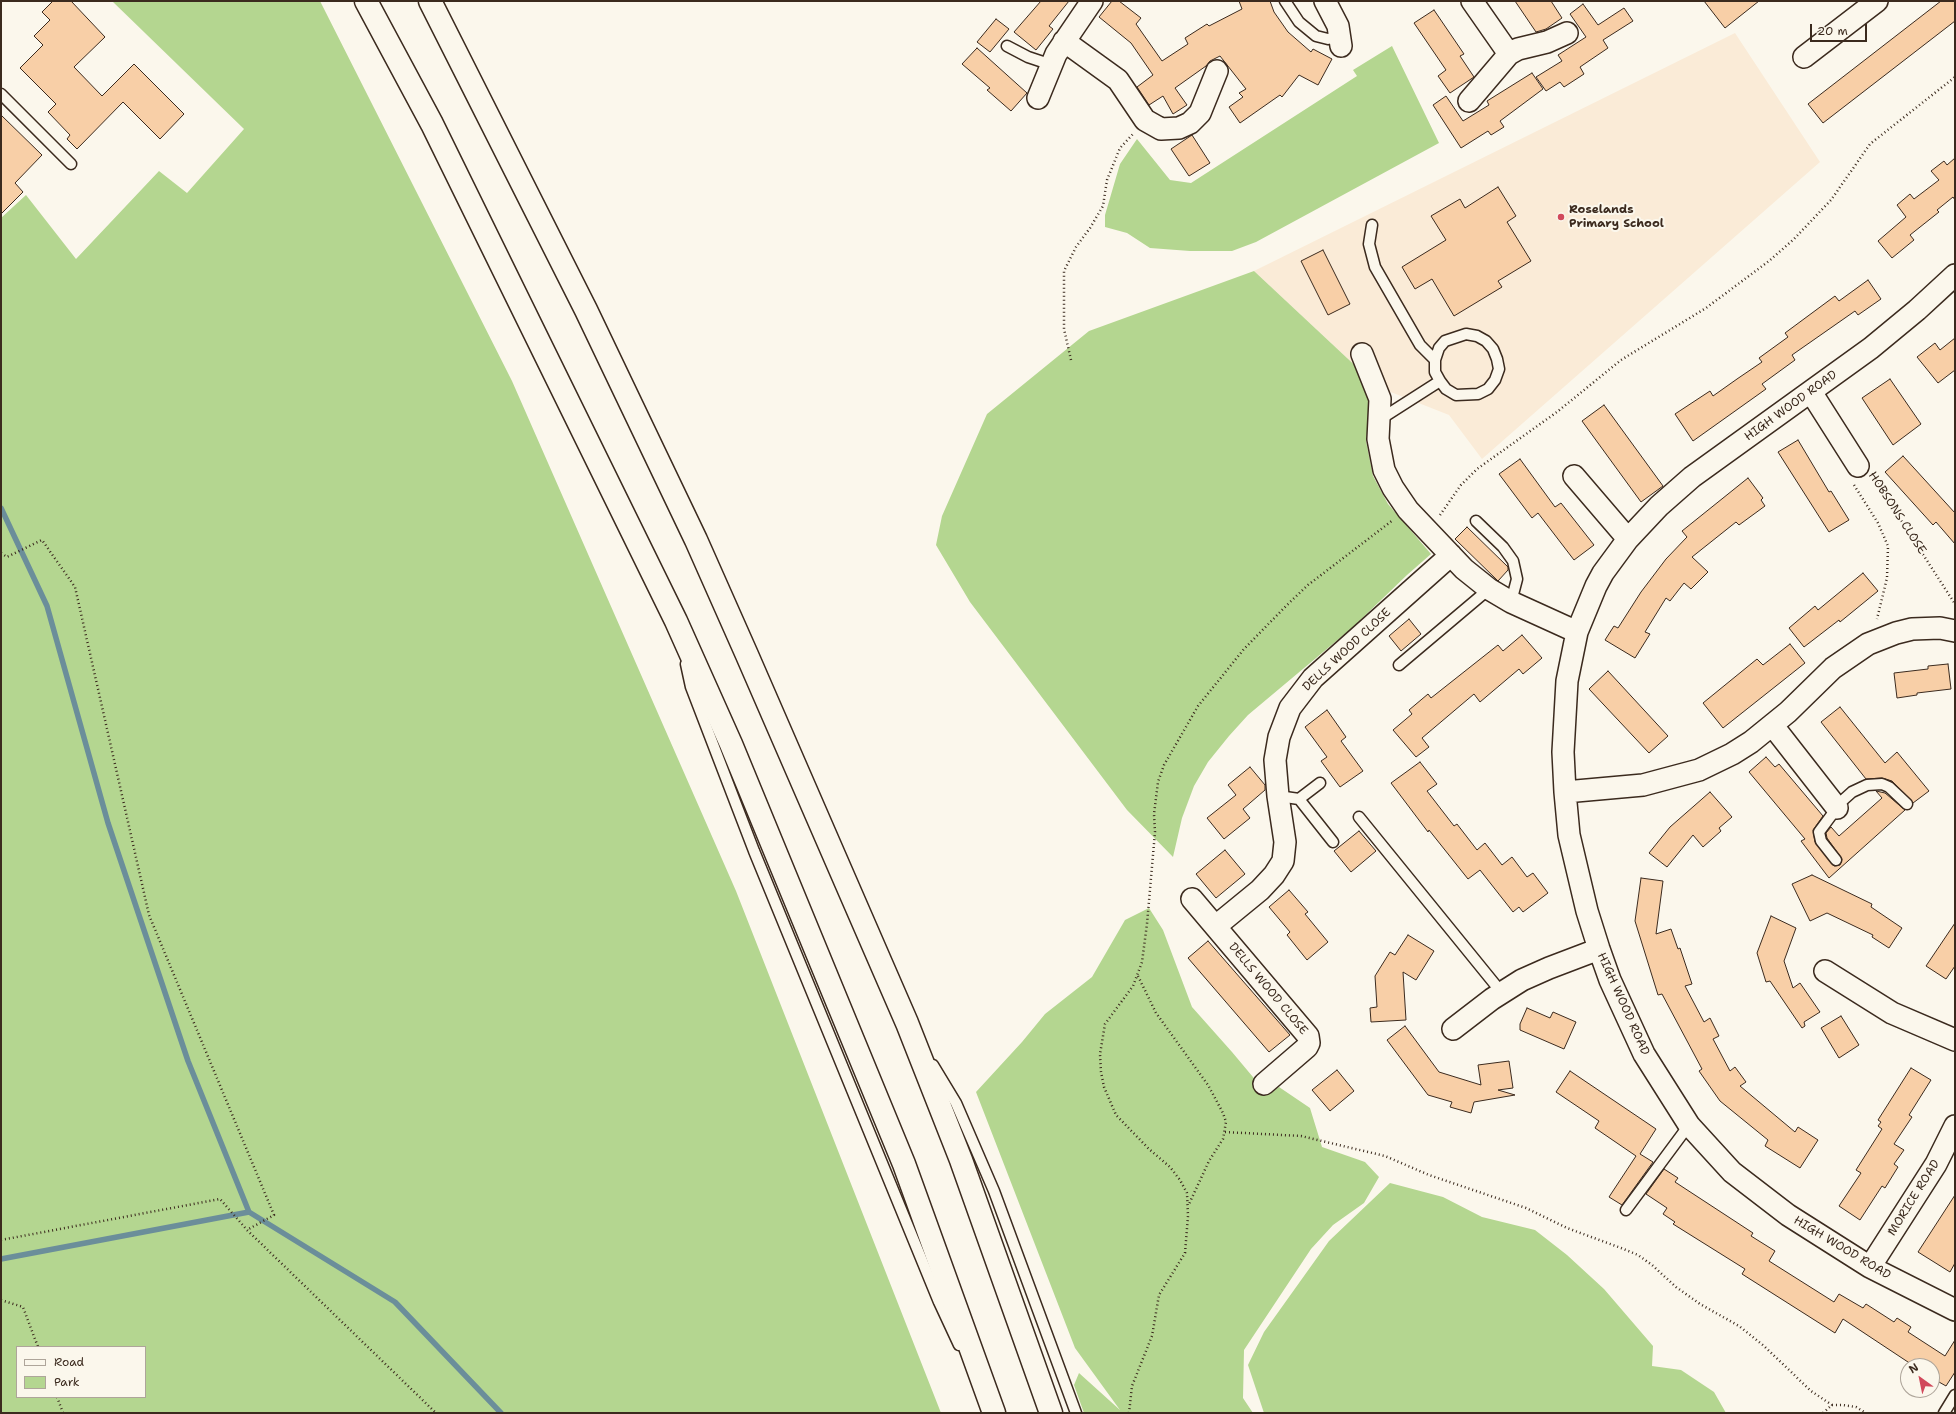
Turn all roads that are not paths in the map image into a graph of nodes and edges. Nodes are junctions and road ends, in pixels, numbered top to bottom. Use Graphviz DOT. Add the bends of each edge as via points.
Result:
graph roads {
  1 [pos="366,1"];
  2 [pos="430,1"];
  3 [pos="1092,1"];
  4 [pos="1285,1"];
  5 [pos="1325,1"];
  6 [pos="1472,1"];
  7 [pos="1877,1"];
  8 [pos="1567,33"];
  9 [pos="1064,41"];
  10 [pos="1341,41"];
  11 [pos="1007,46"];
  12 [pos="1509,54"];
  13 [pos="1804,57"];
  14 [pos="1052,65"];
  15 [pos="1217,71"];
  16 [pos="1,94"];
  17 [pos="1038,98"];
  18 [pos="1469,101"];
  19 [pos="71,164"];
  20 [pos="1372,225"];
  21 [pos="1955,275"];
  22 [pos="1362,354"];
  23 [pos="1435,360"];
  24 [pos="1440,381"];
  25 [pos="1811,392"];
  26 [pos="1379,420"];
  27 [pos="1858,466"];
  28 [pos="1574,476"];
  29 [pos="1476,521"];
  30 [pos="1628,539"];
  31 [pos="1451,555"];
  32 [pos="1489,589"];
  33 [pos="1511,602"];
  34 [pos="1955,630"];
  35 [pos="1578,632"];
  36 [pos="1399,665"];
  37 [pos="1772,726"];
  38 [pos="1320,783"];
  39 [pos="1565,792"];
  40 [pos="1278,796"];
  41 [pos="1298,798"];
  42 [pos="1907,804"];
  43 [pos="1837,808"];
  44 [pos="1360,817"];
  45 [pos="1333,842"];
  46 [pos="1836,860"];
  47 [pos="1192,899"];
  48 [pos="1216,926"];
  49 [pos="1599,950"];
  50 [pos="1825,971"];
  51 [pos="1502,993"];
  52 [pos="907,1023"];
  53 [pos="1453,1029"];
  54 [pos="1955,1040"];
  55 [pos="1264,1084"];
  56 [pos="1689,1125"];
  57 [pos="1955,1126"];
  58 [pos="1626,1210"];
  59 [pos="1870,1267"];
  60 [pos="1955,1310"];
  61 [pos="1955,1395"];
  62 [pos="993,1413"];
  63 [pos="1051,1413"];
  64 [pos="1076,1413"];
  65 [pos="1944,1413"];
  1 -- 62 [label="highway" via="432,124 676,621 730,744 904,1164"];
  2 -- 52 [label="highway" via="586,310 696,540"];
  3 -- 9 [label="street"];
  4 -- 10 [label="lane" via="1299,22 1316,36"];
  5 -- 10 [label="street" via="1338,26"];
  6 -- 12 [label="street"];
  7 -- 13 [label="street"];
  8 -- 12 [label="street"];
  9 -- 14 [label="street"];
  9 -- 15 [label="street" via="1118,80 1145,120 1161,129 1170,130 1190,123 1200,113"];
  11 -- 14 [label="lane"];
  12 -- 18 [label="street"];
  14 -- 17 [label="street"];
  16 -- 19 [label="lane"];
  20 -- 23 [label="lane" via="1369,244 1375,267 1420,345"];
  21 -- 25 [label="street, HIGH WOOD ROAD" via="1888,335"];
  22 -- 26 [label="street" via="1380,399"];
  23 -- 24 [label="lane"];
  23 -- 24 [label="lane" via="1439,348 1446,341 1466,334 1486,341 1497,359 1499,369 1495,380 1488,389 1478,394 1456,395 1446,389"];
  24 -- 26 [label="lane"];
  25 -- 27 [label="street, HOBSONS CLOSE"];
  25 -- 30 [label="street, HIGH WOOD ROAD" via="1692,477 1659,506"];
  26 -- 31 [label="street" via="1379,450 1384,470 1393,488 1408,510"];
  28 -- 30 [label="street"];
  29 -- 33 [label="lane" via="1503,547 1513,561 1517,579"];
  30 -- 35 [label="street, HIGH WOOD ROAD" via="1596,586"];
  31 -- 32 [label="street"];
  31 -- 40 [label="street, DELLS WOOD CLOSE" via="1320,671 1297,697 1286,718 1276,749"];
  32 -- 33 [label="street"];
  32 -- 36 [label="lane"];
  33 -- 35 [label="street"];
  34 -- 37 [label="street" via="1912,628 1868,644 1833,668"];
  35 -- 39 [label="street, HIGH WOOD ROAD" via="1569,668 1565,706"];
  37 -- 39 [label="street" via="1732,754 1699,770 1643,785"];
  37 -- 43 [label="street"];
  38 -- 41 [label="lane"];
  39 -- 49 [label="street, HIGH WOOD ROAD" via="1569,834 1577,873"];
  40 -- 41 [label="lane"];
  40 -- 48 [label="street, DELLS WOOD CLOSE" via="1285,842 1283,861 1260,890"];
  41 -- 45 [label="lane"];
  42 -- 43 [label="lane" via="1889,787 1876,784 1852,792"];
  43 -- 46 [label="lane" via="1822,827 1819,837"];
  44 -- 51 [label="lane"];
  47 -- 48 [label="street, DELLS WOOD CLOSE"];
  48 -- 55 [label="street, DELLS WOOD CLOSE" via="1308,1036 1307,1047"];
  49 -- 51 [label="street" via="1544,970"];
  49 -- 56 [label="street, HIGH WOOD ROAD" via="1644,1054"];
  50 -- 54 [label="street" via="1892,1013"];
  51 -- 53 [label="street"];
  52 -- 63 [label="highway" via="961,1160"];
  52 -- 64 [label="lane" via="956,1103 991,1183"];
  56 -- 58 [label="lane"];
  56 -- 59 [label="street, HIGH WOOD ROAD" via="1717,1157 1755,1192 1826,1241"];
  57 -- 59 [label="street, MORICE ROAD" via="1936,1164"];
  59 -- 60 [label="street, HIGH WOOD ROAD"];
  61 -- 65 [label="lane"];
}
